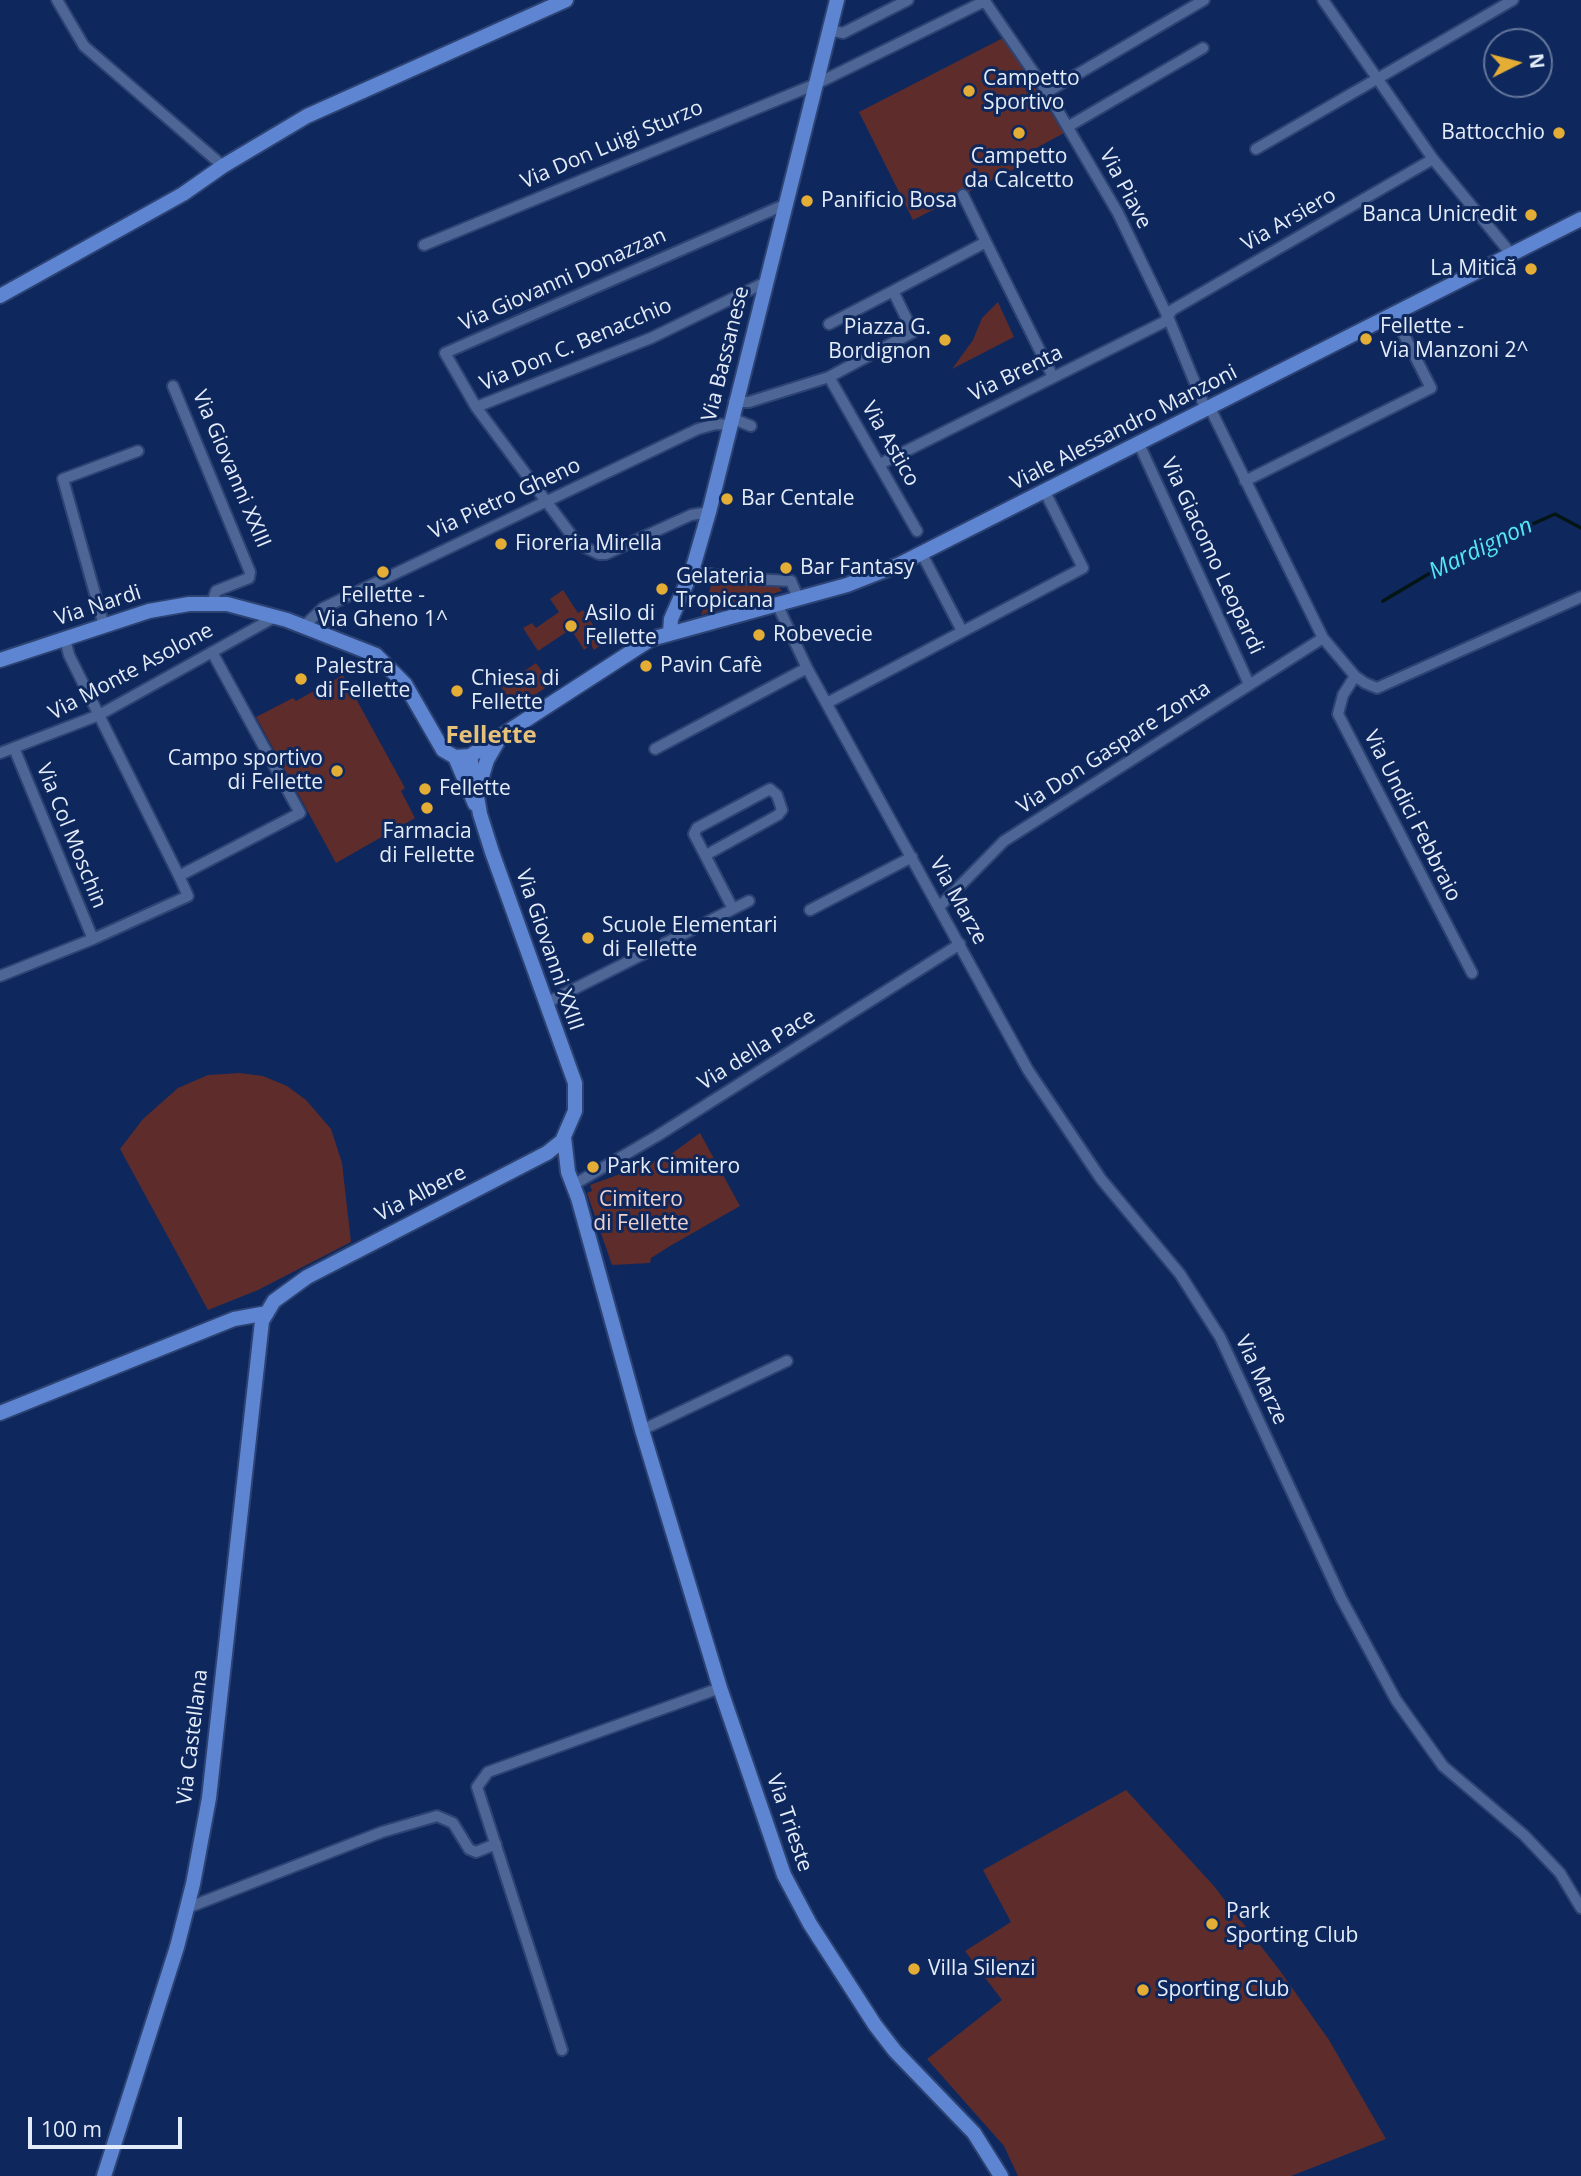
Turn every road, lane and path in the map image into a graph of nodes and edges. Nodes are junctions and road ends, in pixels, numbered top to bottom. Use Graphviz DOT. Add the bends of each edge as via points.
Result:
graph roads {
  1 [pos="57,0"];
  2 [pos="566,0"];
  3 [pos="837,0"];
  4 [pos="908,0"];
  5 [pos="1204,0"];
  6 [pos="1323,0"];
  7 [pos="1513,0"];
  8 [pos="985,1"];
  9 [pos="829,30"];
  10 [pos="1203,48"];
  11 [pos="1376,77"];
  12 [pos="816,84"];
  13 [pos="1047,92"];
  14 [pos="1069,126"];
  15 [pos="1256,149"];
  16 [pos="1433,159"];
  17 [pos="223,166"];
  18 [pos="963,195"];
  19 [pos="784,205"];
  20 [pos="1581,219"];
  21 [pos="986,243"];
  22 [pos="424,245"];
  23 [pos="1512,255"];
  24 [pos="766,282"];
  25 [pos="893,291"];
  26 [pos="0,296"];
  27 [pos="1394,315"];
  28 [pos="1168,317"];
  29 [pos="829,324"];
  30 [pos="829,377"];
  31 [pos="1053,377"];
  32 [pos="173,386"];
  33 [pos="734,402"];
  34 [pos="476,407"];
  35 [pos="1208,409"];
  36 [pos="730,422"];
  37 [pos="751,426"];
  38 [pos="1139,444"];
  39 [pos="138,451"];
  40 [pos="880,464"];
  41 [pos="1245,481"];
  42 [pos="1045,492"];
  43 [pos="546,501"];
  44 [pos="709,512"];
  45 [pos="917,531"];
  46 [pos="922,554"];
  47 [pos="692,571"];
  48 [pos="1581,597"];
  49 [pos="798,598"];
  50 [pos="212,603"];
  51 [pos="777,604"];
  52 [pos="275,617"];
  53 [pos="104,626"];
  54 [pos="304,626"];
  55 [pos="962,631"];
  56 [pos="670,632"];
  57 [pos="1499,634"];
  58 [pos="1323,638"];
  59 [pos="65,639"];
  60 [pos="1506,646"];
  61 [pos="212,652"];
  62 [pos="0,660"];
  63 [pos="807,668"];
  64 [pos="1355,676"];
  65 [pos="1249,684"];
  66 [pos="827,704"];
  67 [pos="99,715"];
  68 [pos="500,738"];
  69 [pos="14,748"];
  70 [pos="655,749"];
  71 [pos="0,753"];
  72 [pos="470,756"];
  73 [pos="455,757"];
  74 [pos="478,794"];
  75 [pos="480,814"];
  76 [pos="706,855"];
  77 [pos="912,858"];
  78 [pos="179,876"];
  79 [pos="749,901"];
  80 [pos="939,907"];
  81 [pos="733,909"];
  82 [pos="810,910"];
  83 [pos="93,939"];
  84 [pos="960,944"];
  85 [pos="1472,973"];
  86 [pos="0,976"];
  87 [pos="546,1003"];
  88 [pos="573,1119"];
  89 [pos="564,1137"];
  90 [pos="547,1153"];
  91 [pos="570,1178"];
  92 [pos="278,1296"];
  93 [pos="267,1313"];
  94 [pos="788,1361"];
  95 [pos="0,1413"];
  96 [pos="642,1430"];
  97 [pos="720,1688"];
  98 [pos="496,1844"];
  99 [pos="187,1908"];
  100 [pos="1581,1908"];
  101 [pos="562,2050"];
  102 [pos="104,2176"];
  103 [pos="1001,2176"];
  1 -- 17 [label="street" via="84,46"];
  2 -- 17 [label="street" via="307,116"];
  3 -- 9 [label="street, Via Bassanese"];
  4 -- 9 [label="street" via="844,33"];
  5 -- 13 [label="street"];
  6 -- 11 [label="street"];
  7 -- 11 [label="street"];
  8 -- 12 [label="street"];
  8 -- 13 [label="street, Via Piave"];
  9 -- 12 [label="street, Via Bassanese"];
  10 -- 14 [label="street"];
  11 -- 15 [label="street"];
  11 -- 16 [label="street"];
  12 -- 19 [label="street, Via Bassanese"];
  12 -- 22 [label="street, Via Don Luigi Sturzo"];
  13 -- 14 [label="street, Via Piave"];
  14 -- 28 [label="street, Via Piave"];
  16 -- 23 [label="street"];
  16 -- 28 [label="street, Via Arsiero" via="1172,310"];
  17 -- 26 [label="street" via="183,194"];
  18 -- 21 [label="street"];
  19 -- 24 [label="street, Via Bassanese"];
  19 -- 34 [label="street, Via Giovanni Donazzan" via="445,353"];
  20 -- 23 [label="street, Viale Alessandro Manzoni"];
  21 -- 25 [label="street"];
  21 -- 31 [label="street"];
  23 -- 27 [label="street, Viale Alessandro Manzoni"];
  24 -- 33 [label="street, Via Bassanese"];
  24 -- 34 [label="street, Via Don C. Benacchio" via="651,338"];
  25 -- 29 [label="street"];
  25 -- 30 [label="street" via="913,332"];
  27 -- 35 [label="street, Viale Alessandro Manzoni"];
  27 -- 41 [label="street" via="1431,388"];
  28 -- 31 [label="street, Via Brenta"];
  28 -- 35 [label="street, Via Piave"];
  30 -- 33 [label="street" via="749,402"];
  30 -- 40 [label="street, Via Astico"];
  31 -- 40 [label="street, Via Brenta"];
  32 -- 50 [label="street, Via Giovanni XXIII" via="250,572 249,578 216,592"];
  33 -- 36 [label="street, Via Bassanese"];
  34 -- 43 [label="street, Via Giovanni Donazzan"];
  35 -- 38 [label="street, Viale Alessandro Manzoni"];
  35 -- 41 [label="street"];
  36 -- 37 [label="street"];
  36 -- 43 [label="street, Via Pietro Gheno" via="698,429"];
  36 -- 44 [label="street, Via Bassanese"];
  38 -- 42 [label="street, Viale Alessandro Manzoni"];
  38 -- 65 [label="street, Via Giacomo Leopardi"];
  39 -- 53 [label="street" via="63,479"];
  40 -- 45 [label="street, Via Astico"];
  41 -- 58 [label="street"];
  42 -- 46 [label="street, Viale Alessandro Manzoni"];
  42 -- 55 [label="street" via="1083,568"];
  43 -- 44 [label="street, Via Giovanni Donazzan" via="570,537 599,554"];
  43 -- 54 [label="street, Via Pietro Gheno" via="323,608"];
  44 -- 47 [label="street, Via Bassanese"];
  46 -- 49 [label="street, Viale Alessandro Manzoni" via="873,576"];
  46 -- 55 [label="street"];
  47 -- 49 [label="street" via="791,581"];
  47 -- 56 [label="street, Via Bassanese"];
  48 -- 57 [label="street"];
  49 -- 51 [label="street, Viale Alessandro Manzoni"];
  50 -- 52 [label="street"];
  50 -- 53 [label="street, Via Nardi" via="162,608"];
  51 -- 56 [label="street, Viale Alessandro Manzoni"];
  51 -- 63 [label="street, Via Marze"];
  52 -- 54 [label="street"];
  52 -- 61 [label="street, Via Monte Asolone"];
  53 -- 59 [label="street, Via Nardi"];
  54 -- 73 [label="street" via="361,647 386,663 405,684 443,750"];
  55 -- 66 [label="street"];
  56 -- 68 [label="street, Via Giovanni XXIII" via="621,656"];
  57 -- 60 [label="street"];
  57 -- 64 [label="street" via="1377,688"];
  58 -- 64 [label="street"];
  58 -- 65 [label="street, Via Don Gaspare Zonta"];
  59 -- 62 [label="street, Via Nardi"];
  59 -- 67 [label="street"];
  61 -- 67 [label="street, Via Monte Asolone"];
  61 -- 78 [label="street" via="300,814"];
  63 -- 66 [label="street, Via Marze"];
  63 -- 70 [label="street"];
  64 -- 85 [label="street, Via Undici Febbraio" via="1338,714"];
  65 -- 80 [label="street, Via Don Gaspare Zonta" via="1004,841"];
  66 -- 77 [label="street, Via Marze"];
  67 -- 69 [label="street, Via Monte Asolone"];
  67 -- 78 [label="street"];
  68 -- 72 [label="street, Via Giovanni XXIII"];
  68 -- 74 [label="street, Via Giovanni XXIII" via="484,767"];
  69 -- 71 [label="street, Via Monte Asolone"];
  69 -- 83 [label="street, Via Col Moschin"];
  72 -- 73 [label="street, Via Giovanni XXIII"];
  72 -- 74 [label="street, Via Giovanni XXIII"];
  73 -- 75 [label="street"];
  74 -- 75 [label="street, Via Giovanni XXIII"];
  75 -- 87 [label="street, Via Giovanni XXIII"];
  76 -- 76 [label="street" via="778,815 782,810 777,795 770,789 697,828 694,834"];
  76 -- 81 [label="street"];
  77 -- 80 [label="street, Via Marze"];
  77 -- 82 [label="street, Via Marze"];
  78 -- 83 [label="street" via="188,896"];
  79 -- 81 [label="street"];
  80 -- 84 [label="street, Via Marze"];
  81 -- 87 [label="street"];
  83 -- 86 [label="street"];
  84 -- 91 [label="street, Via della Pace" via="657,1136"];
  84 -- 100 [label="street, Via Marze" via="1035,1080 1101,1179 1180,1274 1220,1337 1341,1598 1396,1700 1443,1766 1524,1835 1560,1873"];
  87 -- 88 [label="street, Via Giovanni XXIII" via="575,1083"];
  88 -- 89 [label="street, Via Albere"];
  89 -- 90 [label="street, Via Albere"];
  89 -- 91 [label="street, Via Trieste"];
  90 -- 91 [label="street"];
  90 -- 92 [label="street, Via Albere"];
  91 -- 96 [label="street, Via Trieste"];
  92 -- 93 [label="street, Via Castellana"];
  93 -- 95 [label="street" via="234,1319"];
  93 -- 99 [label="street, Via Castellana" via="258,1338 209,1797"];
  94 -- 96 [label="street"];
  96 -- 97 [label="street, Via Trieste"];
  97 -- 98 [label="street" via="488,1772 477,1787"];
  97 -- 103 [label="street, Via Trieste" via="795,1899 875,2025 974,2133"];
  98 -- 99 [label="street" via="476,1852 469,1849 453,1823 437,1816 382,1832"];
  98 -- 101 [label="street"];
  99 -- 102 [label="street, Via Castellana"];
}
